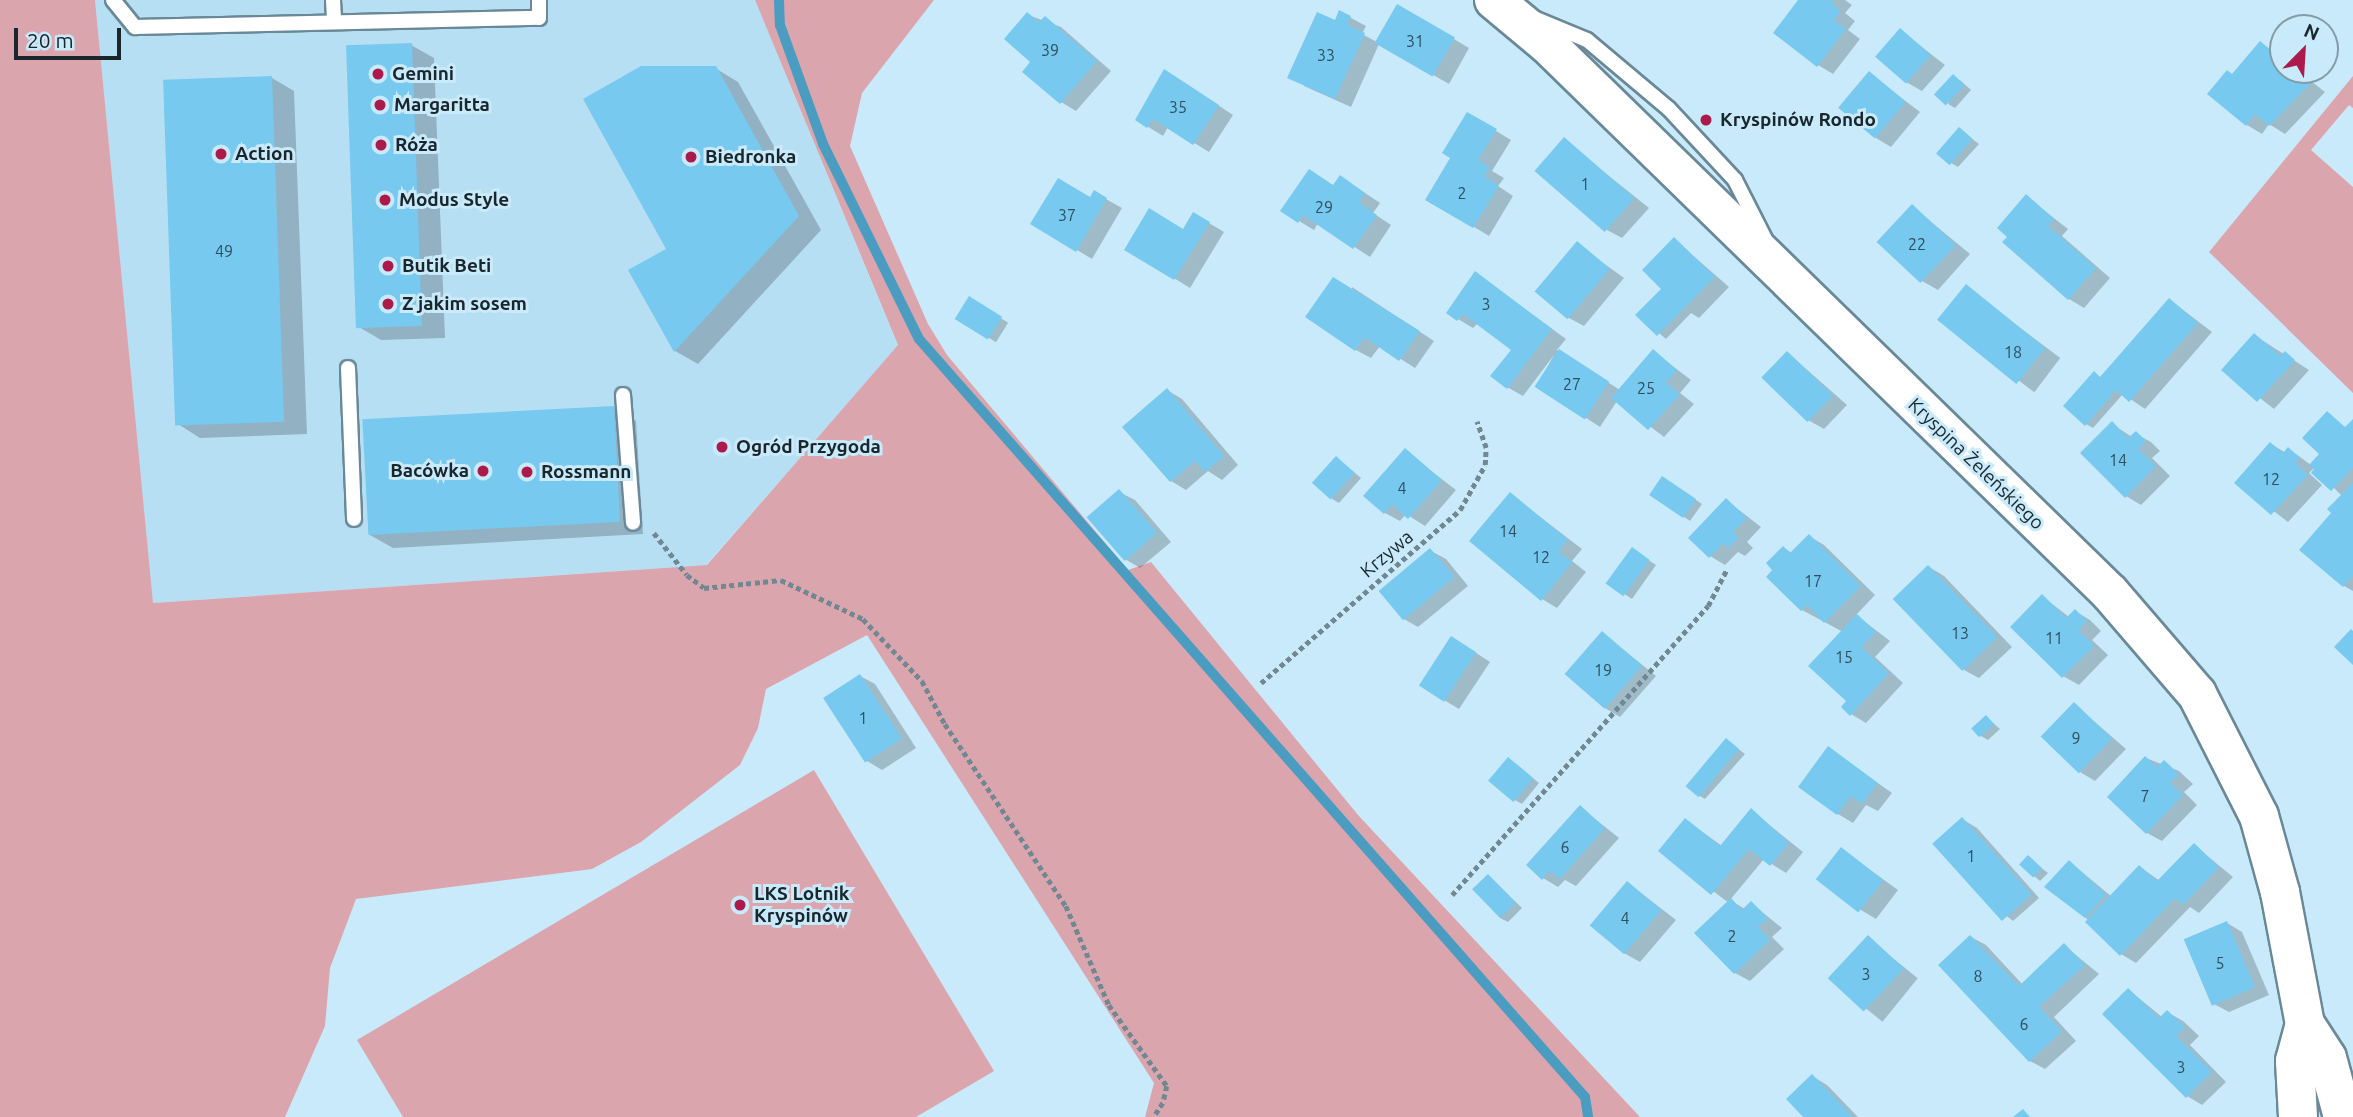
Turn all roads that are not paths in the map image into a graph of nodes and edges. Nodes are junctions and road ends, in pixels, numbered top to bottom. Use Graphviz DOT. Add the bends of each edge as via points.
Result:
graph roads {
  1 [pos="113,0"];
  2 [pos="333,0"];
  3 [pos="539,0"];
  4 [pos="1502,6"];
  5 [pos="334,20"];
  6 [pos="348,368"];
  7 [pos="623,395"];
  8 [pos="354,519"];
  9 [pos="633,523"];
  10 [pos="2305,1024"];
  11 [pos="2298,1117"];
  12 [pos="2343,1117"];
  1 -- 5 [label="lane" via="135,27"];
  2 -- 5 [label="lane"];
  3 -- 5 [label="lane" via="539,18"];
  4 -- 10 [label="main road, Kryspina Żeleńskiego" via="2110,593 2197,694 2259,816 2280,892"];
  6 -- 8 [label="lane"];
  7 -- 9 [label="lane"];
  10 -- 11 [label="main road, Kryspina Żeleńskiego" via="2295,1061"];
  10 -- 12 [label="main road, Kryspina Żeleńskiego" via="2327,1058"];
}
